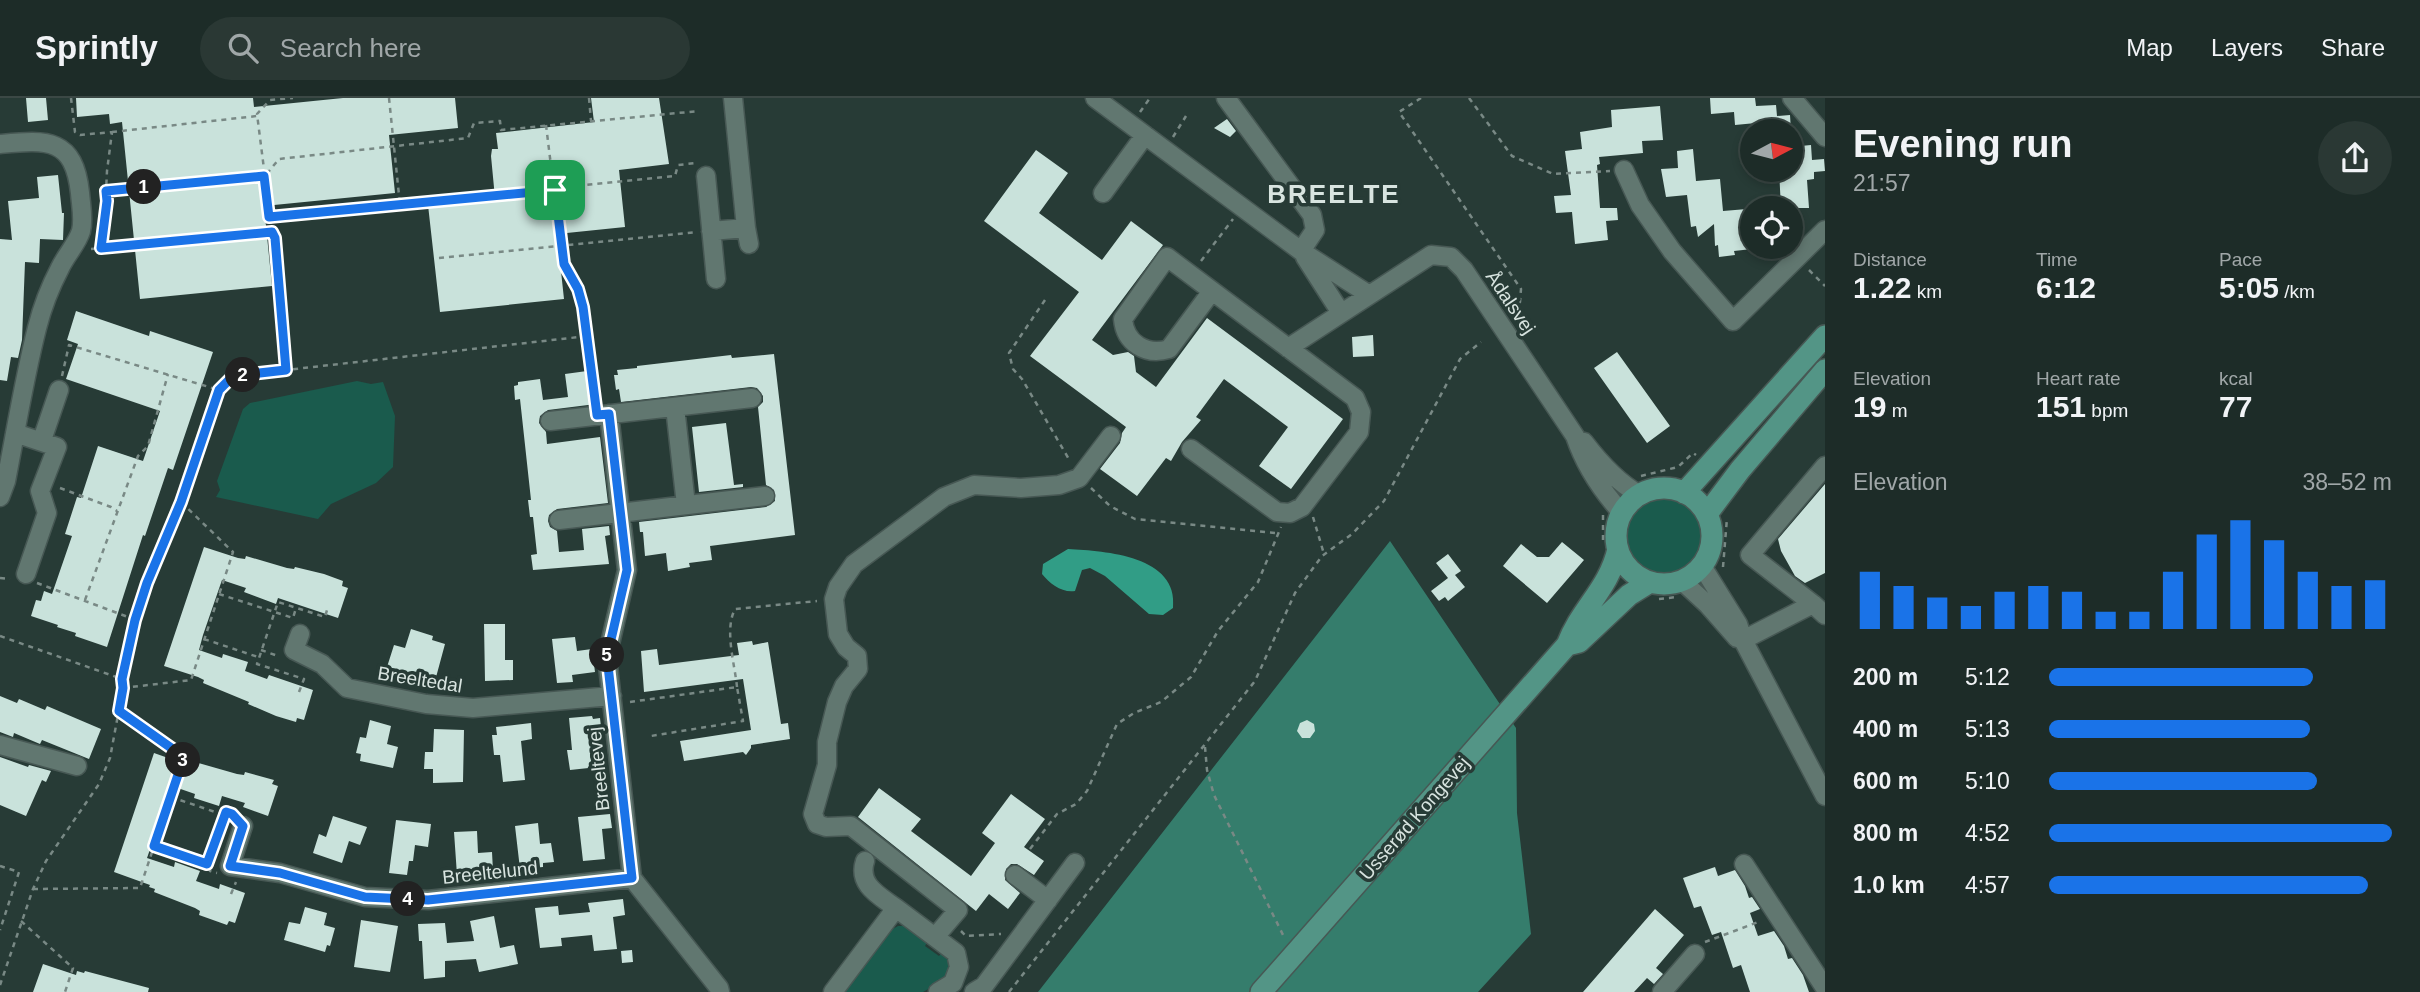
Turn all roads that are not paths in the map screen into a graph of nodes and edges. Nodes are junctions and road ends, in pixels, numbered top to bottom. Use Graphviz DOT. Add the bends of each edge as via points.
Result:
graph roads {
  1 [pos="733,98"];
  2 [pos="1096,98"];
  3 [pos="1226,98"];
  4 [pos="1792,98"];
  5 [pos="1145,135"];
  6 [pos="1825,137"];
  7 [pos="0,144"];
  8 [pos="700,169"];
  9 [pos="1624,170"];
  10 [pos="1103,193"];
  11 [pos="1825,230"];
  12 [pos="711,231"];
  13 [pos="1301,251"];
  14 [pos="716,279"];
  15 [pos="1376,290"];
  16 [pos="1212,291"];
  17 [pos="1341,313"];
  18 [pos="1825,336"];
  19 [pos="1288,348"];
  20 [pos="1825,370"];
  21 [pos="59,390"];
  22 [pos="752,398"];
  23 [pos="674,407"];
  24 [pos="603,415"];
  25 [pos="550,421"];
  26 [pos="15,433"];
  27 [pos="1111,436"];
  28 [pos="1576,436"];
  29 [pos="42,440"];
  30 [pos="1191,449"];
  31 [pos="1825,466"];
  32 [pos="1684,493"];
  33 [pos="1640,495"];
  34 [pos="765,496"];
  35 [pos="0,498"];
  36 [pos="686,505"];
  37 [pos="1612,511"];
  38 [pos="620,513"];
  39 [pos="1717,516"];
  40 [pos="559,520"];
  41 [pos="1610,547"];
  42 [pos="1702,565"];
  43 [pos="26,574"];
  44 [pos="1682,590"];
  45 [pos="1653,591"];
  46 [pos="1819,609"];
  47 [pos="300,634"];
  48 [pos="1744,640"];
  49 [pos="1567,645"];
  50 [pos="612,700"];
  51 [pos="0,745"];
  52 [pos="77,766"];
  53 [pos="1825,796"];
  54 [pos="243,826"];
  55 [pos="865,861"];
  56 [pos="1076,863"];
  57 [pos="1744,864"];
  58 [pos="1015,875"];
  59 [pos="632,878"];
  60 [pos="1048,900"];
  61 [pos="897,908"];
  62 [pos="935,937"];
  63 [pos="1695,954"];
  64 [pos="1825,988"];
  65 [pos="720,992"];
  66 [pos="833,992"];
  67 [pos="938,992"];
  68 [pos="974,992"];
  69 [pos="1261,992"];
  70 [pos="1661,992"];
  1 -- 12 [label="street" via="748,236"];
  2 -- 5 [label="street"];
  3 -- 13 [label="street" via="1312,215 1315,230"];
  4 -- 6 [label="street"];
  5 -- 10 [label="street"];
  5 -- 13 [label="street"];
  7 -- 26 [label="street" via="35,141 64,150 78,176 83,222 37,327"];
  8 -- 12 [label="street"];
  9 -- 11 [label="street" via="1640,205 1672,251 1733,321"];
  12 -- 14 [label="street"];
  13 -- 15 [label="street"];
  13 -- 17 [label="street"];
  15 -- 17 [label="street, Ådalsvej"];
  15 -- 28 [label="street, Ådalsvej" via="1431,255 1451,257"];
  16 -- 16 [label="street" via="1169,349 1146,351 1124,329 1123,319 1167,257"];
  16 -- 19 [label="street"];
  17 -- 19 [label="street, Ådalsvej"];
  18 -- 32 [label="main road"];
  19 -- 30 [label="street" via="1355,398 1361,412 1359,432 1302,507 1290,513 1277,512"];
  20 -- 39 [label="main road" via="1740,470"];
  21 -- 29 [label="street"];
  22 -- 23 [label="street"];
  23 -- 24 [label="street"];
  23 -- 36 [label="street"];
  24 -- 25 [label="street"];
  24 -- 38 [label="street, Breeltevej"];
  26 -- 29 [label="street"];
  26 -- 35 [label="street"];
  27 -- 62 [label="street" via="1079,478 1059,485 1021,488 974,485 944,497 854,564 838,587 834,600 838,634 857,656 858,669 837,702 813,814 817,824 825,827 850,826 958,910"];
  28 -- 33 [label="street, Ådalsvej" via="1620,482"];
  28 -- 37 [label="street, Ådalsvej"];
  29 -- 43 [label="street" via="57,447 40,491 47,513"];
  31 -- 46 [label="street" via="1750,555"];
  32 -- 33 [label="main road" via="1662,489"];
  32 -- 39 [label="main road"];
  33 -- 37 [label="main road"];
  34 -- 36 [label="street"];
  36 -- 38 [label="street"];
  37 -- 41 [label="main road" via="1618,524"];
  38 -- 40 [label="street"];
  38 -- 50 [label="street, Breeltevej" via="627,570 607,657"];
  39 -- 42 [label="main road"];
  41 -- 45 [label="main road"];
  41 -- 49 [label="main road, Usserød Kongevej" via="1611,575"];
  42 -- 44 [label="main road"];
  42 -- 48 [label="street"];
  44 -- 45 [label="main road" via="1666,584"];
  44 -- 48 [label="street" via="1708,605"];
  45 -- 49 [label="main road, Usserød Kongevej" via="1629,595 1578,642"];
  46 -- 48 [label="street"];
  47 -- 50 [label="street, Breeltedal" via="294,650 322,664 347,688 473,708"];
  48 -- 53 [label="street"];
  49 -- 69 [label="main road, Usserød Kongevej"];
  50 -- 59 [label="street, Breeltevej"];
  51 -- 52 [label="street"];
  54 -- 59 [label="street, Breeltelund" via="230,866 280,873 365,897 428,900"];
  55 -- 61 [label="street" via="862,871 868,886"];
  56 -- 60 [label="street"];
  57 -- 64 [label="street"];
  58 -- 60 [label="street"];
  59 -- 65 [label="street"];
  60 -- 68 [label="street" via="984,986"];
  61 -- 62 [label="street"];
  61 -- 66 [label="street"];
  62 -- 67 [label="street" via="956,953 960,967 953,983"];
  63 -- 70 [label="street"];
}
